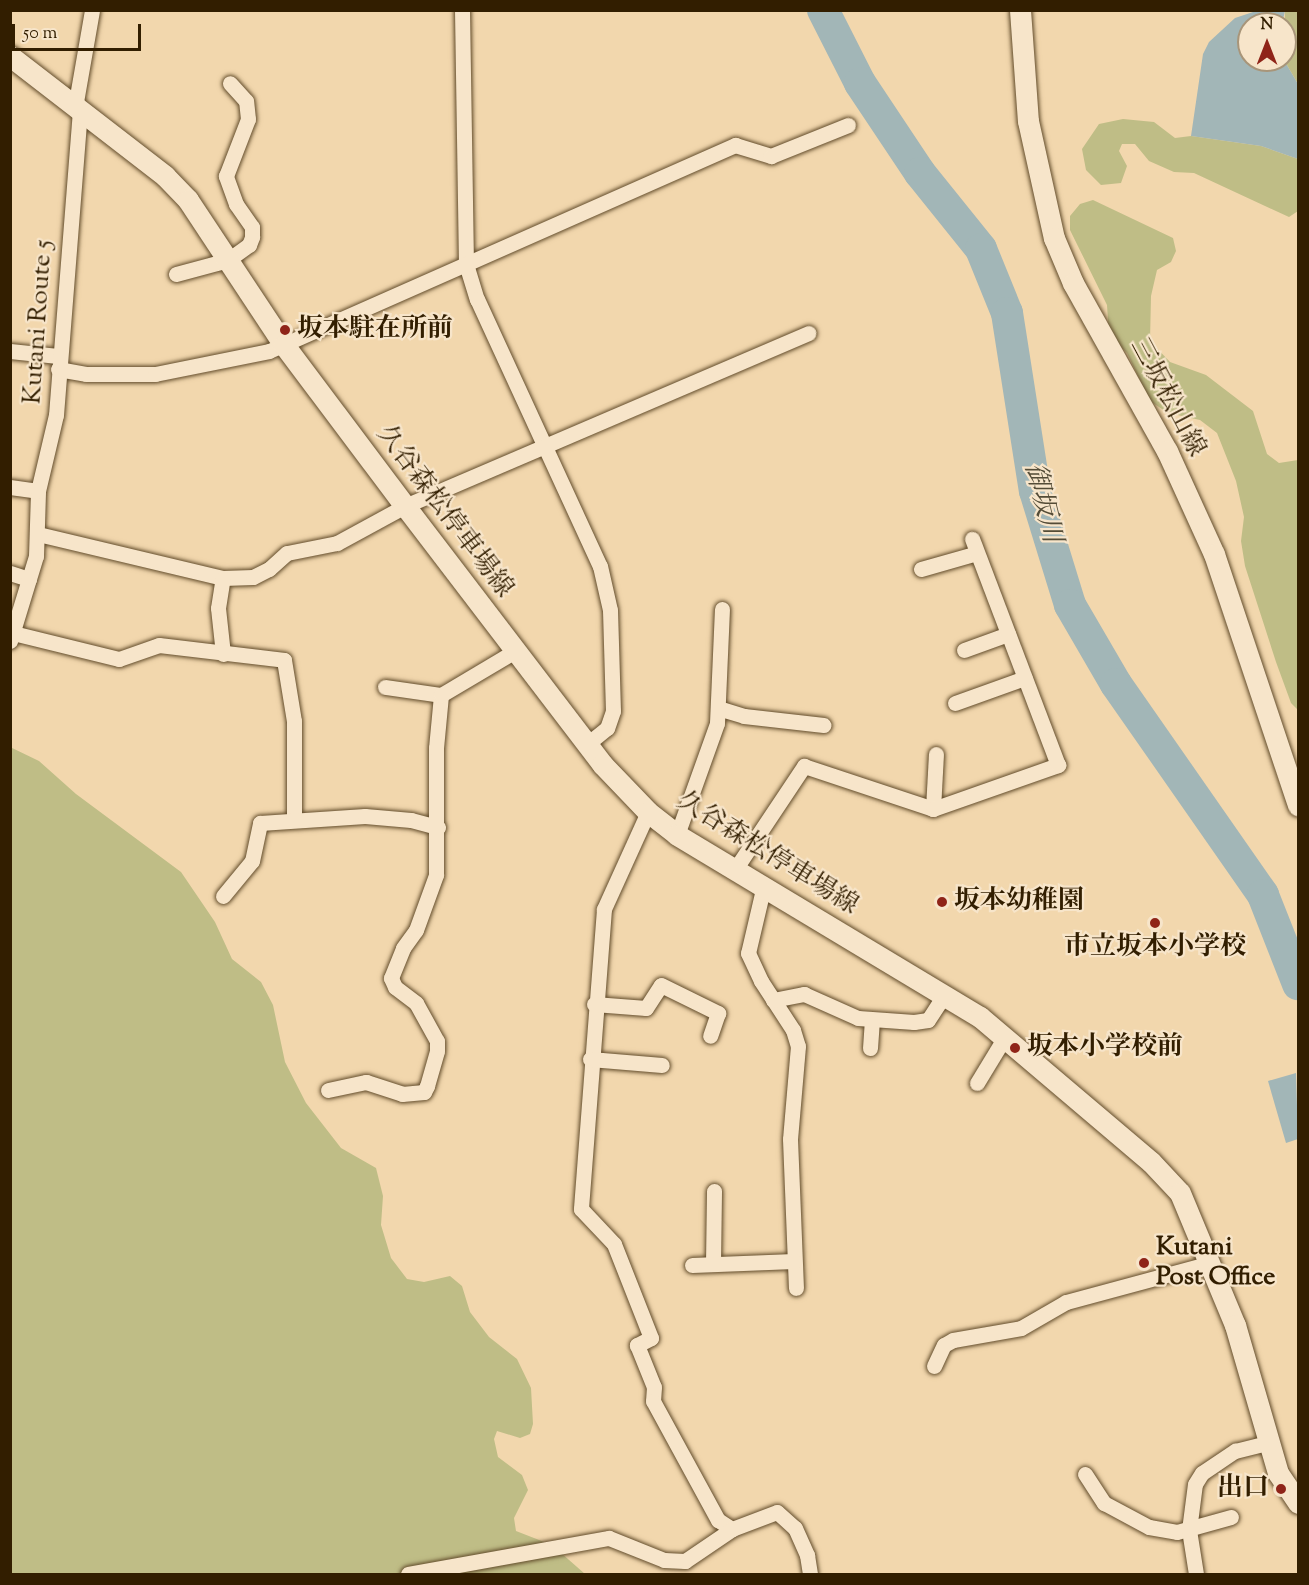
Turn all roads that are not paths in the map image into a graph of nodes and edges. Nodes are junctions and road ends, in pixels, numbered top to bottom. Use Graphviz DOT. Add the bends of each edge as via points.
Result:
graph roads {
  1 [pos="92,10"];
  2 [pos="462,10"];
  3 [pos="1020,10"];
  4 [pos="10,56"];
  5 [pos="230,83"];
  6 [pos="80,108"];
  7 [pos="848,125"];
  8 [pos="228,260"];
  9 [pos="466,264"];
  10 [pos="176,274"];
  11 [pos="808,333"];
  12 [pos="284,345"];
  13 [pos="10,351"];
  14 [pos="58,362"];
  15 [pos="543,447"];
  16 [pos="10,487"];
  17 [pos="38,491"];
  18 [pos="405,506"];
  19 [pos="38,534"];
  20 [pos="921,569"];
  21 [pos="10,573"];
  22 [pos="223,578"];
  23 [pos="29,579"];
  24 [pos="722,609"];
  25 [pos="1008,634"];
  26 [pos="12,637"];
  27 [pos="964,650"];
  28 [pos="514,651"];
  29 [pos="223,654"];
  30 [pos="1025,678"];
  31 [pos="385,687"];
  32 [pos="441,695"];
  33 [pos="956,703"];
  34 [pos="718,708"];
  35 [pos="823,725"];
  36 [pos="587,744"];
  37 [pos="936,754"];
  38 [pos="1299,805"];
  39 [pos="933,809"];
  40 [pos="648,812"];
  41 [pos="294,820"];
  42 [pos="438,827"];
  43 [pos="677,835"];
  44 [pos="736,868"];
  45 [pos="764,885"];
  46 [pos="223,896"];
  47 [pos="944,995"];
  48 [pos="773,1000"];
  49 [pos="594,1004"];
  50 [pos="872,1020"];
  51 [pos="710,1036"];
  52 [pos="1005,1037"];
  53 [pos="870,1048"];
  54 [pos="590,1059"];
  55 [pos="662,1065"];
  56 [pos="977,1083"];
  57 [pos="328,1090"];
  58 [pos="714,1191"];
  59 [pos="794,1261"];
  60 [pos="1211,1263"];
  61 [pos="713,1264"];
  62 [pos="692,1265"];
  63 [pos="796,1288"];
  64 [pos="934,1366"];
  65 [pos="1268,1443"];
  66 [pos="1085,1474"];
  67 [pos="1299,1503"];
  68 [pos="1231,1517"];
  69 [pos="732,1529"];
  70 [pos="1189,1530"];
  71 [pos="408,1575"];
  72 [pos="810,1575"];
  73 [pos="1196,1575"];
  1 -- 6 [label="street, Kutani Route 5" via="76,102"];
  2 -- 9 [label="street"];
  3 -- 38 [label="main road, 三坂松山線" via="1028,121 1054,238 1073,282 1167,451 1214,554"];
  4 -- 6 [label="main road, 久谷森松停車場線"];
  5 -- 8 [label="street" via="246,101 248,119 226,176 236,204 252,227 252,237 249,245"];
  6 -- 8 [label="main road, 久谷森松停車場線" via="165,176 206,223"];
  6 -- 14 [label="street, Kutani Route 5"];
  7 -- 9 [label="street" via="771,156 735,145"];
  8 -- 10 [label="street"];
  8 -- 12 [label="main road, 久谷森松停車場線"];
  9 -- 12 [label="street"];
  9 -- 15 [label="street" via="477,299"];
  11 -- 15 [label="street"];
  12 -- 14 [label="street" via="201,367 155,374 86,374"];
  12 -- 18 [label="main road, 久谷森松停車場線"];
  13 -- 14 [label="street"];
  14 -- 17 [label="street, Kutani Route 5" via="57,415"];
  15 -- 18 [label="street"];
  15 -- 36 [label="street" via="600,566 610,610 613,711 607,728"];
  16 -- 17 [label="street"];
  17 -- 19 [label="street, Kutani Route 5"];
  18 -- 22 [label="street" via="337,543 287,553 253,577"];
  18 -- 28 [label="main road, 久谷森松停車場線"];
  19 -- 22 [label="street"];
  19 -- 23 [label="street, Kutani Route 5"];
  20 -- 25 [label="street" via="974,546"];
  21 -- 23 [label="street"];
  22 -- 29 [label="street" via="218,608"];
  23 -- 26 [label="street, Kutani Route 5"];
  24 -- 34 [label="street"];
  25 -- 27 [label="street"];
  25 -- 30 [label="street"];
  26 -- 29 [label="street" via="118,658 159,645"];
  28 -- 32 [label="street"];
  28 -- 36 [label="main road, 久谷森松停車場線"];
  29 -- 41 [label="street" via="284,660 294,721"];
  30 -- 33 [label="street"];
  30 -- 39 [label="street" via="1058,765"];
  31 -- 32 [label="street"];
  32 -- 42 [label="street" via="436,748"];
  34 -- 35 [label="street" via="744,716"];
  34 -- 43 [label="street" via="717,723"];
  36 -- 40 [label="main road, 久谷森松停車場線"];
  37 -- 39 [label="street"];
  39 -- 44 [label="street" via="804,766"];
  40 -- 43 [label="main road, 久谷森松停車場線"];
  40 -- 49 [label="street" via="604,909"];
  41 -- 42 [label="street" via="365,816"];
  41 -- 46 [label="street" via="260,823 252,861"];
  42 -- 57 [label="street" via="438,860 427,903 391,978 395,987 416,1004 436,1041 427,1086 424,1092 402,1094 366,1082"];
  43 -- 44 [label="main road, 久谷森松停車場線"];
  44 -- 45 [label="main road, 久谷森松停車場線"];
  45 -- 47 [label="main road, 久谷森松停車場線"];
  45 -- 48 [label="street" via="748,953"];
  47 -- 50 [label="street" via="928,1020"];
  47 -- 52 [label="main road, 久谷森松停車場線"];
  48 -- 50 [label="street" via="804,994 858,1018"];
  48 -- 59 [label="street" via="793,1030 798,1046 790,1139"];
  49 -- 51 [label="street" via="646,1008 661,985 718,1013"];
  49 -- 54 [label="street"];
  50 -- 53 [label="street"];
  52 -- 56 [label="street"];
  52 -- 60 [label="main road, 久谷森松停車場線" via="1151,1161 1180,1193"];
  54 -- 55 [label="street"];
  54 -- 69 [label="street" via="581,1209 614,1244 651,1338 637,1345 654,1387 654,1401 718,1520"];
  58 -- 61 [label="street"];
  59 -- 61 [label="street"];
  59 -- 63 [label="street"];
  60 -- 64 [label="street" via="1065,1302 1021,1328 953,1340 944,1345"];
  60 -- 65 [label="main road, 久谷森松停車場線" via="1235,1325"];
  61 -- 62 [label="street"];
  65 -- 67 [label="main road, 久谷森松停車場線" via="1278,1473"];
  65 -- 70 [label="street" via="1234,1451 1202,1473 1195,1484"];
  66 -- 70 [label="street" via="1104,1503 1121,1515 1168,1532"];
  68 -- 70 [label="street"];
  69 -- 71 [label="street" via="685,1561 664,1560 609,1538"];
  69 -- 72 [label="street" via="777,1512 795,1528 807,1555"];
  70 -- 73 [label="street"];
}
